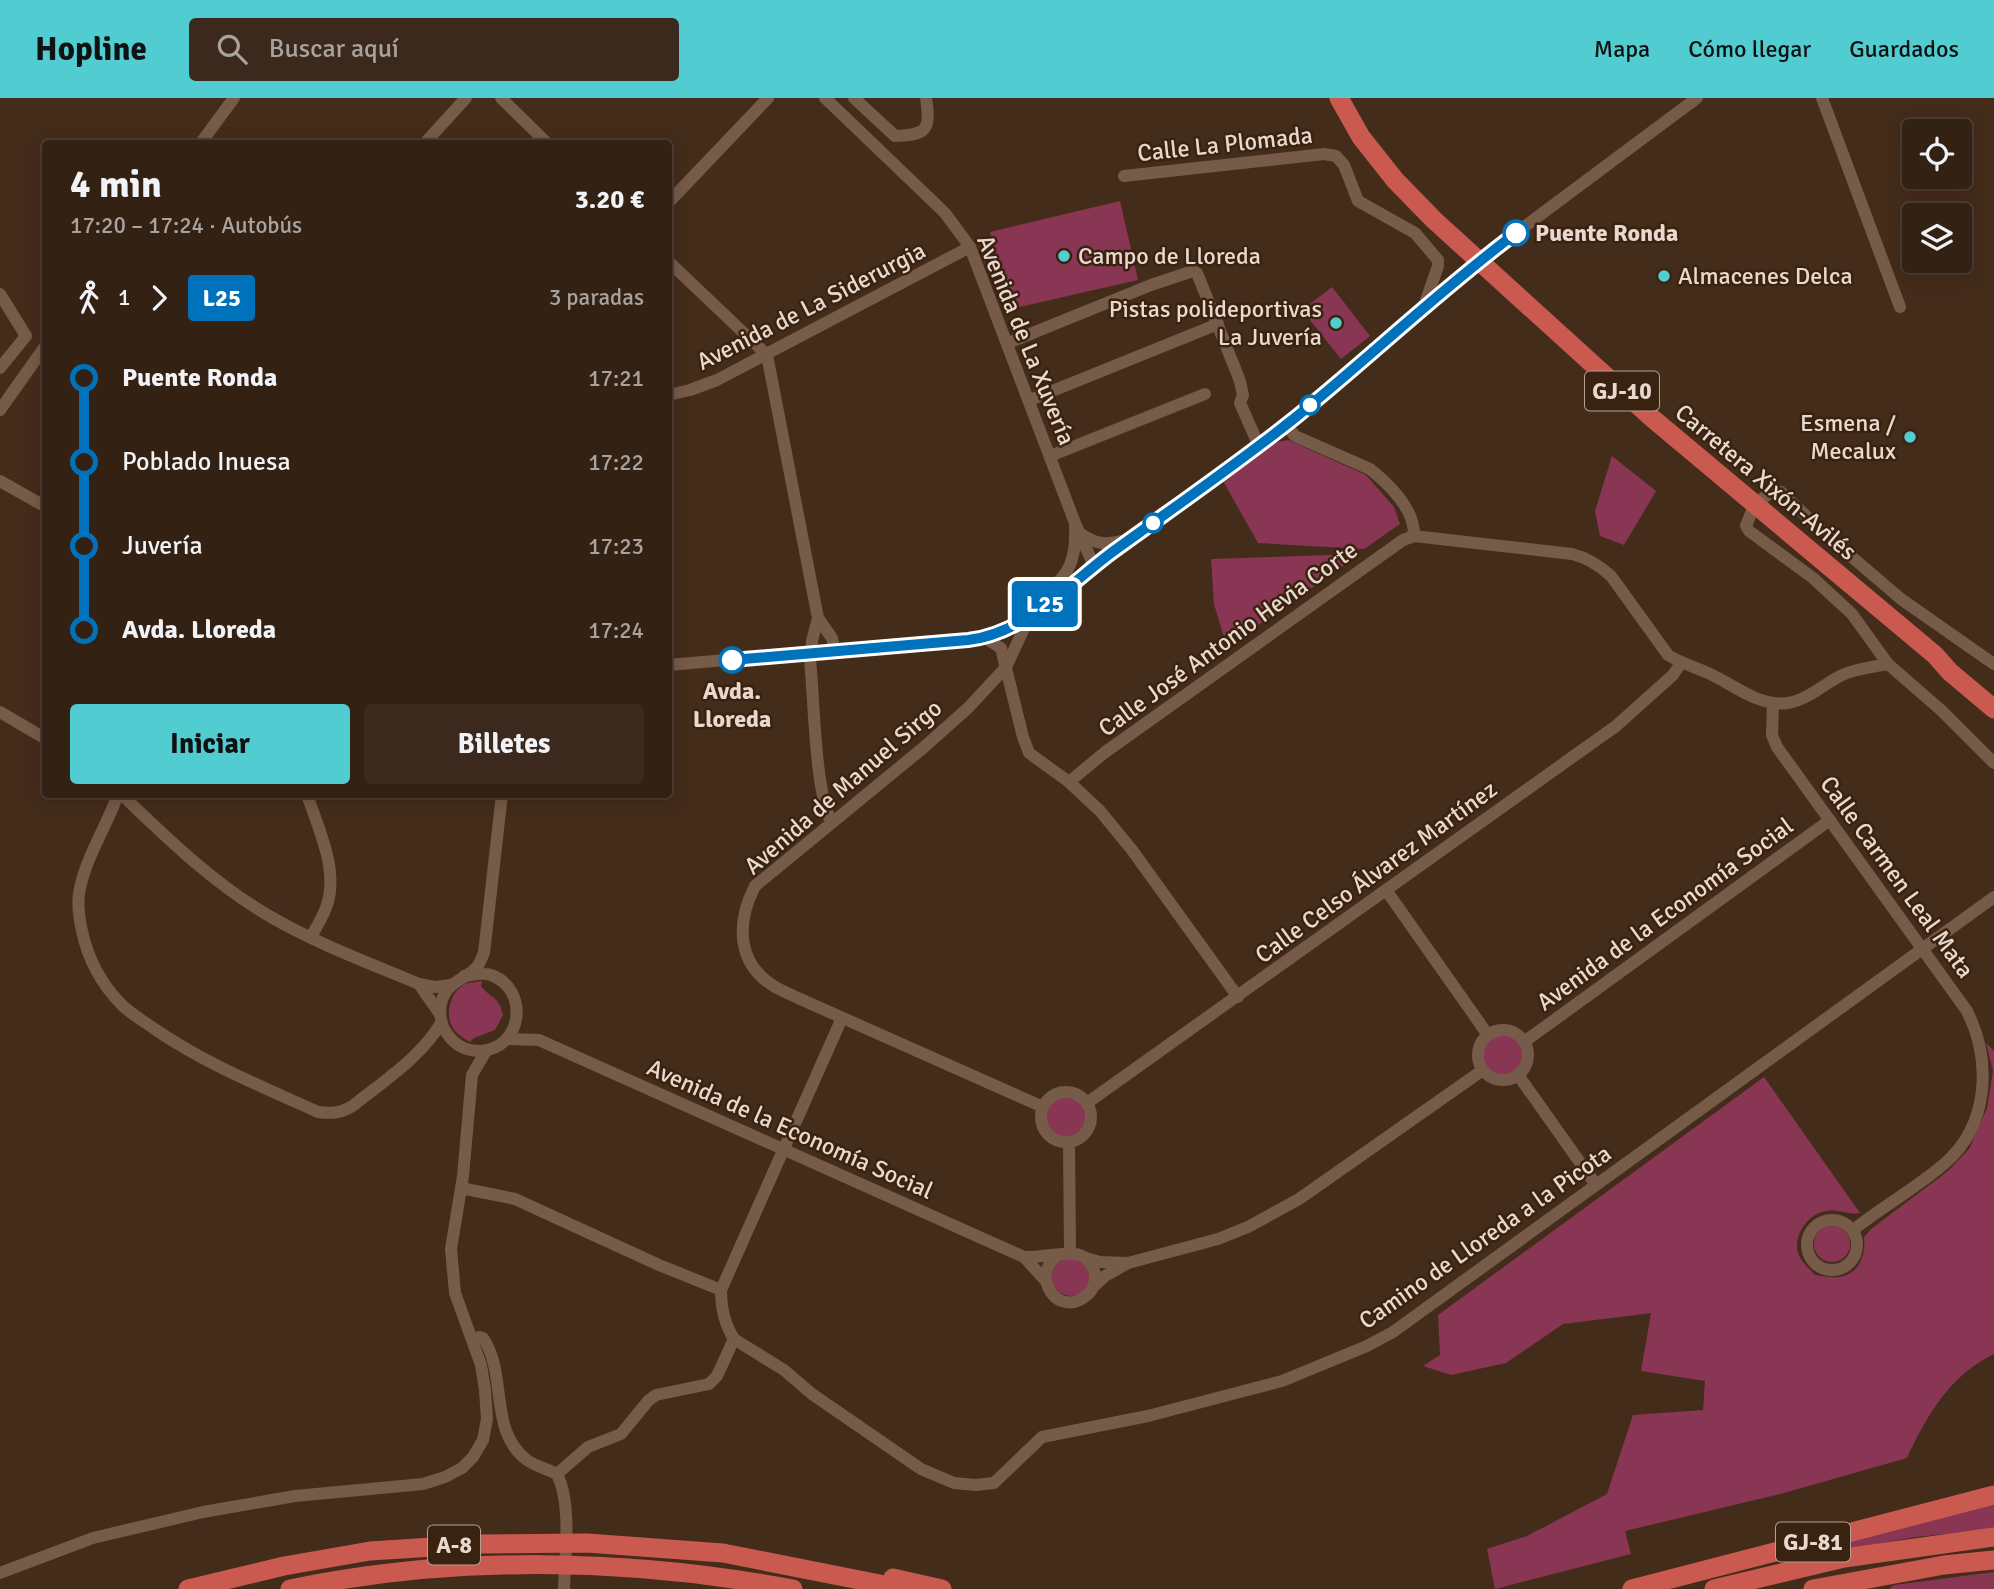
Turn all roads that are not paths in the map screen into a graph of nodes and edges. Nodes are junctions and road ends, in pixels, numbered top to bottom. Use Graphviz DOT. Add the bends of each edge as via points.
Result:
graph roads {
  1 [pos="234,98"];
  2 [pos="466,98"];
  3 [pos="501,98"];
  4 [pos="768,98"];
  5 [pos="825,98"];
  6 [pos="854,98"];
  7 [pos="926,98"];
  8 [pos="1339,98"];
  9 [pos="1697,98"];
  10 [pos="1822,98"];
  11 [pos="203,140"];
  12 [pos="428,140"];
  13 [pos="544,140"];
  14 [pos="1124,176"];
  15 [pos="672,199"];
  16 [pos="970,247"];
  17 [pos="672,265"];
  18 [pos="0,294"];
  19 [pos="1900,307"];
  20 [pos="1423,309"];
  21 [pos="1218,324"];
  22 [pos="1008,343"];
  23 [pos="42,351"];
  24 [pos="767,355"];
  25 [pos="0,368"];
  26 [pos="672,394"];
  27 [pos="1205,394"];
  28 [pos="1030,400"];
  29 [pos="0,410"];
  30 [pos="1286,425"];
  31 [pos="1259,446"];
  32 [pos="1050,456"];
  33 [pos="0,481"];
  34 [pos="1763,498"];
  35 [pos="42,505"];
  36 [pos="1751,513"];
  37 [pos="1078,529"];
  38 [pos="1414,537"];
  39 [pos="1132,538"];
  40 [pos="1094,566"];
  41 [pos="1032,614"];
  42 [pos="818,618"];
  43 [pos="985,638"];
  44 [pos="835,652"];
  45 [pos="811,653"];
  46 [pos="1935,655"];
  47 [pos="1681,663"];
  48 [pos="1888,664"];
  49 [pos="1994,664"];
  50 [pos="672,665"];
  51 [pos="1006,667"];
  52 [pos="1994,698"];
  53 [pos="1773,704"];
  54 [pos="1994,709"];
  55 [pos="0,712"];
  56 [pos="42,737"];
  57 [pos="1994,763"];
  58 [pos="1069,782"];
  59 [pos="118,798"];
  60 [pos="124,798"];
  61 [pos="308,798"];
  62 [pos="502,798"];
  63 [pos="1830,820"];
  64 [pos="831,821"];
  65 [pos="1386,890"];
  66 [pos="1994,897"];
  67 [pos="311,937"];
  68 [pos="1923,950"];
  69 [pos="485,953"];
  70 [pos="464,976"];
  71 [pos="502,981"];
  72 [pos="418,984"];
  73 [pos="451,985"];
  74 [pos="1238,997"];
  75 [pos="517,1003"];
  76 [pos="441,1018"];
  77 [pos="842,1018"];
  78 [pos="1488,1035"];
  79 [pos="508,1039"];
  80 [pos="540,1040"];
  81 [pos="1524,1042"];
  82 [pos="460,1046"];
  83 [pos="486,1051"];
  84 [pos="420,1052"];
  85 [pos="1483,1070"];
  86 [pos="472,1075"];
  87 [pos="1518,1075"];
  88 [pos="1087,1103"];
  89 [pos="1043,1107"];
  90 [pos="1069,1142"];
  91 [pos="785,1150"];
  92 [pos="1596,1185"];
  93 [pos="461,1188"];
  94 [pos="1853,1230"];
  95 [pos="1065,1253"];
  96 [pos="1024,1256"];
  97 [pos="1086,1258"];
  98 [pos="1128,1263"];
  99 [pos="1045,1280"];
  100 [pos="1093,1287"];
  101 [pos="721,1290"];
  102 [pos="734,1339"];
  103 [pos="473,1340"];
  104 [pos="557,1474"];
  105 [pos="1994,1495"];
  106 [pos="1994,1537"];
  107 [pos="723,1553"];
  108 [pos="1994,1560"];
  109 [pos="0,1573"];
  110 [pos="188,1589"];
  111 [pos="290,1589"];
  112 [pos="564,1589"];
  113 [pos="793,1589"];
  114 [pos="905,1589"];
  115 [pos="942,1589"];
  116 [pos="1632,1589"];
  117 [pos="1714,1589"];
  118 [pos="1813,1589"];
  1 -- 11 [label="street"];
  2 -- 12 [label="street"];
  3 -- 13 [label="street"];
  4 -- 15 [label="street"];
  5 -- 16 [label="street, Avenida de La Xuvería" via="945,213"];
  6 -- 7 [label="street" via="895,136 922,132 928,126"];
  8 -- 46 [label="highway, Carretera Xixón-Avilés / GJ-10" via="1395,180 1434,220 1652,418"];
  9 -- 20 [label="street, Avenida de Manuel Sirgo"];
  10 -- 19 [label="street"];
  14 -- 20 [label="street, Calle La Plomada" via="1336,156 1358,201 1415,233 1438,260"];
  16 -- 22 [label="street, Avenida de La Xuvería"];
  16 -- 24 [label="street, Avenida de La Siderurgia"];
  17 -- 24 [label="street"];
  18 -- 25 [label="street" via="26,336"];
  20 -- 30 [label="street, Avenida de Manuel Sirgo"];
  21 -- 22 [label="street" via="1197,273 1189,271"];
  21 -- 28 [label="street"];
  21 -- 31 [label="street" via="1240,381 1240,403"];
  22 -- 28 [label="street, Avenida de La Xuvería"];
  23 -- 29 [label="street"];
  24 -- 26 [label="street, Avenida de La Siderurgia" via="717,380"];
  24 -- 42 [label="street"];
  27 -- 32 [label="street"];
  28 -- 32 [label="street, Avenida de La Xuvería"];
  30 -- 31 [label="street, Avenida de Manuel Sirgo"];
  30 -- 38 [label="street" via="1295,436 1381,478 1410,516"];
  31 -- 39 [label="street, Avenida de Manuel Sirgo"];
  32 -- 37 [label="street, Avenida de La Xuvería"];
  33 -- 35 [label="street"];
  34 -- 49 [label="street" via="1781,492 1901,598"];
  36 -- 48 [label="street" via="1746,526 1749,531 1814,578 1852,614"];
  37 -- 39 [label="street" via="1090,540 1107,545"];
  37 -- 40 [label="street, Avenida de La Xuvería"];
  37 -- 41 [label="street, Avenida de La Xuvería" via="1072,561 1060,580 1041,595"];
  38 -- 47 [label="street" via="1587,558 1611,576 1668,655"];
  38 -- 58 [label="street, Calle José Antonio Hevia Corte" via="1403,540"];
  39 -- 40 [label="street, Avenida de Manuel Sirgo"];
  40 -- 41 [label="street, Avenida de Manuel Sirgo"];
  41 -- 43 [label="street"];
  41 -- 51 [label="street, Avenida de Manuel Sirgo"];
  42 -- 44 [label="street" via="832,638"];
  42 -- 45 [label="street"];
  43 -- 44 [label="street"];
  43 -- 51 [label="street" via="1001,648"];
  44 -- 45 [label="street"];
  45 -- 50 [label="street"];
  45 -- 64 [label="street" via="820,778"];
  46 -- 52 [label="highway, GJ-10"];
  46 -- 54 [label="highway, GJ-10"];
  47 -- 53 [label="street"];
  47 -- 65 [label="street, Calle Celso Álvarez Martínez" via="1616,726"];
  48 -- 53 [label="street" via="1842,674 1790,703"];
  48 -- 57 [label="street"];
  51 -- 58 [label="street" via="1029,753"];
  51 -- 64 [label="street, Avenida de Manuel Sirgo" via="932,740"];
  53 -- 63 [label="street, Calle Carmen Leal Mata" via="1772,735 1777,747"];
  55 -- 56 [label="street"];
  58 -- 74 [label="street" via="1132,849"];
  59 -- 84 [label="street" via="80,888 79,907 89,957 122,1005 178,1045 330,1114 354,1105"];
  60 -- 67 [label="street" via="233,893"];
  61 -- 67 [label="street" via="331,876 327,906"];
  62 -- 69 [label="street"];
  63 -- 68 [label="street, Calle Carmen Leal Mata"];
  63 -- 81 [label="street, Avenida de la Economía Social"];
  64 -- 77 [label="street, Avenida de Manuel Sirgo" via="755,886 744,911 742,936 750,960 765,979"];
  65 -- 74 [label="street, Calle Celso Álvarez Martínez"];
  65 -- 78 [label="street"];
  66 -- 68 [label="street, Camino de Lloreda a la Picota"];
  67 -- 72 [label="street"];
  68 -- 92 [label="street, Camino de Lloreda a la Picota"];
  68 -- 94 [label="street, Calle Carmen Leal Mata" via="1975,1027 1983,1065 1981,1100 1964,1142 1946,1163"];
  69 -- 70 [label="street"];
  69 -- 71 [label="street"];
  70 -- 71 [label="street" via="482,973"];
  70 -- 73 [label="street"];
  71 -- 75 [label="street"];
  72 -- 73 [label="street"];
  72 -- 76 [label="street"];
  73 -- 76 [label="street" via="444,995"];
  74 -- 88 [label="street, Calle Celso Álvarez Martínez"];
  75 -- 79 [label="street" via="517,1018"];
  75 -- 80 [label="street" via="528,1028"];
  76 -- 82 [label="street" via="446,1034"];
  76 -- 84 [label="street"];
  77 -- 89 [label="street, Avenida de Manuel Sirgo"];
  77 -- 91 [label="street"];
  78 -- 81 [label="street" via="1504,1030"];
  78 -- 85 [label="street" via="1478,1055"];
  79 -- 80 [label="street, Avenida de la Economía Social"];
  79 -- 83 [label="street"];
  80 -- 91 [label="street, Avenida de la Economía Social"];
  81 -- 87 [label="street" via="1527,1063"];
  82 -- 83 [label="street"];
  82 -- 84 [label="street" via="436,1045"];
  82 -- 86 [label="street"];
  83 -- 86 [label="street"];
  85 -- 87 [label="street" via="1496,1079"];
  85 -- 98 [label="street" via="1274,1214 1217,1239"];
  86 -- 93 [label="street"];
  87 -- 92 [label="street"];
  88 -- 89 [label="street" via="1075,1094 1060,1093"];
  88 -- 90 [label="street" via="1089,1128"];
  89 -- 90 [label="street" via="1043,1129 1054,1139"];
  90 -- 95 [label="street"];
  91 -- 96 [label="street, Avenida de la Economía Social"];
  91 -- 101 [label="street"];
  92 -- 102 [label="street, Camino de Lloreda a la Picota" via="1393,1332 1367,1346 1282,1381 1148,1416 1042,1437 994,1483 954,1483 922,1469"];
  93 -- 101 [label="street" via="515,1199"];
  93 -- 103 [label="street" via="451,1266 454,1293"];
  94 -- 94 [label="street" via="1832,1220 1817,1225 1808,1238 1813,1261 1836,1270 1851,1262 1857,1247"];
  95 -- 96 [label="street, Avenida de la Economía Social"];
  95 -- 97 [label="street"];
  95 -- 99 [label="street" via="1051,1261"];
  96 -- 99 [label="street, Avenida de la Economía Social"];
  97 -- 98 [label="street"];
  97 -- 100 [label="street" via="1095,1272"];
  98 -- 100 [label="street"];
  99 -- 100 [label="street" via="1050,1292 1064,1301 1080,1300"];
  101 -- 102 [label="street"];
  102 -- 104 [label="street" via="709,1384 656,1395 621,1434 588,1447"];
  103 -- 104 [label="street" via="483,1338 495,1364 508,1440 530,1462"];
  103 -- 109 [label="street" via="481,1365 487,1419 483,1440 473,1457 446,1477 202,1512 93,1538"];
  104 -- 112 [label="street" via="565,1509"];
  105 -- 116 [label="highway, GJ-81"];
  106 -- 117 [label="highway" via="1844,1558"];
  107 -- 110 [label="highway, A-8" via="587,1543 432,1546 291,1564"];
  107 -- 114 [label="highway, A-8"];
  107 -- 115 [label="highway" via="765,1552"];
  108 -- 118 [label="highway"];
  111 -- 113 [label="highway, A-8" via="372,1575 498,1565 646,1569"];
}
